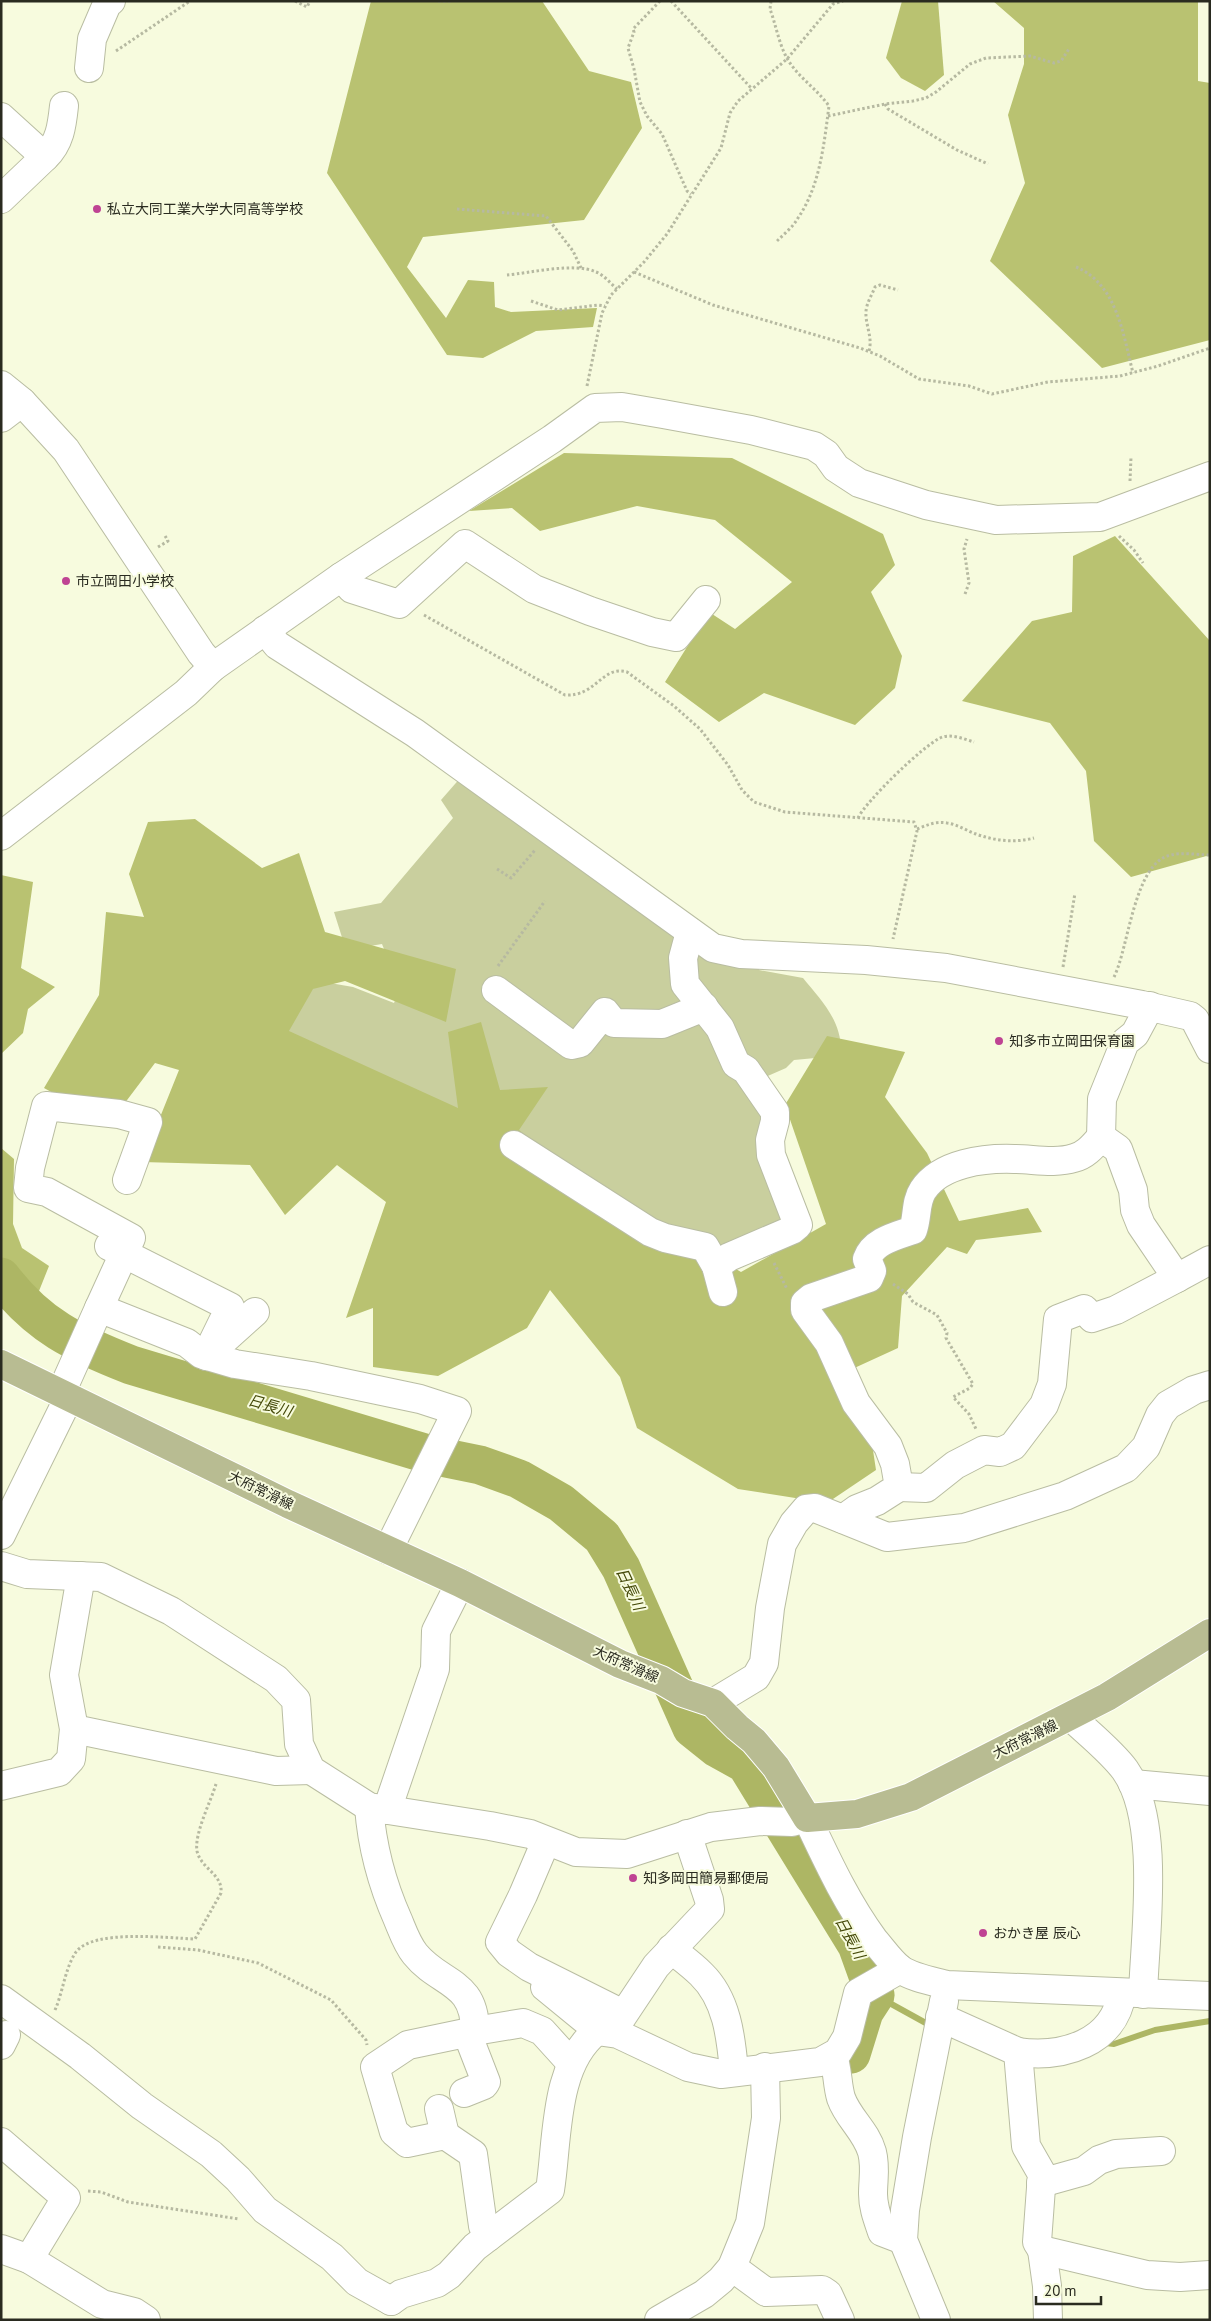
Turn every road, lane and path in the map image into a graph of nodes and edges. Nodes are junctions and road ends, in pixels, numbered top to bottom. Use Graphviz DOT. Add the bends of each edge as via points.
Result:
graph roads {
  1 [pos="190,1"];
  2 [pos="295,1"];
  3 [pos="310,1"];
  4 [pos="438,1"];
  5 [pos="452,1"];
  6 [pos="660,1"];
  7 [pos="670,1"];
  8 [pos="770,1"];
  9 [pos="843,1"];
  10 [pos="107,2"];
  11 [pos="1069,49"];
  12 [pos="787,59"];
  13 [pos="89,68"];
  14 [pos="752,89"];
  15 [pos="884,104"];
  16 [pos="64,106"];
  17 [pos="828,116"];
  18 [pos="1,117"];
  19 [pos="45,157"];
  20 [pos="988,164"];
  21 [pos="691,194"];
  22 [pos="1,199"];
  23 [pos="457,209"];
  24 [pos="777,241"];
  25 [pos="1076,267"];
  26 [pos="581,268"];
  27 [pos="634,272"];
  28 [pos="507,275"];
  29 [pos="617,289"];
  30 [pos="898,290"];
  31 [pos="531,301"];
  32 [pos="605,306"];
  33 [pos="1210,348"];
  34 [pos="869,351"];
  35 [pos="1133,373"];
  36 [pos="8,402"];
  37 [pos="588,413"];
  38 [pos="1210,476"];
  39 [pos="960,512"];
  40 [pos="1103,516"];
  41 [pos="164,534"];
  42 [pos="153,549"];
  43 [pos="1143,563"];
  44 [pos="342,577"];
  45 [pos="966,594"];
  46 [pos="706,600"];
  47 [pos="402,601"];
  48 [pos="266,630"];
  49 [pos="213,667"];
  50 [pos="974,742"];
  51 [pos="858,818"];
  52 [pos="916,829"];
  53 [pos="1,836"];
  54 [pos="1034,838"];
  55 [pos="1210,855"];
  56 [pos="526,862"];
  57 [pos="496,869"];
  58 [pos="1075,893"];
  59 [pos="545,901"];
  60 [pos="690,932"];
  61 [pos="888,962"];
  62 [pos="1060,970"];
  63 [pos="1110,985"];
  64 [pos="496,990"];
  65 [pos="704,1006"];
  66 [pos="1150,1006"];
  67 [pos="1203,1017"];
  68 [pos="1210,1048"];
  69 [pos="1101,1137"];
  70 [pos="514,1145"];
  71 [pos="127,1180"];
  72 [pos="765,1241"];
  73 [pos="115,1249"];
  74 [pos="1210,1260"];
  75 [pos="716,1266"];
  76 [pos="870,1274"];
  77 [pos="1177,1278"];
  78 [pos="723,1292"];
  79 [pos="805,1306"];
  80 [pos="99,1308"];
  81 [pos="255,1312"];
  82 [pos="206,1356"];
  83 [pos="1,1364"];
  84 [pos="1210,1385"];
  85 [pos="65,1395"];
  86 [pos="984,1450"];
  87 [pos="899,1487"];
  88 [pos="843,1519"];
  89 [pos="1,1535"];
  90 [pos="388,1550"];
  91 [pos="1,1566"];
  92 [pos="81,1576"];
  93 [pos="460,1583"];
  94 [pos="1210,1634"];
  95 [pos="713,1703"];
  96 [pos="1071,1717"];
  97 [pos="74,1729"];
  98 [pos="224,1760"];
  99 [pos="311,1770"];
  100 [pos="1132,1784"];
  101 [pos="1,1786"];
  102 [pos="1210,1791"];
  103 [pos="378,1808"];
  104 [pos="791,1821"];
  105 [pos="688,1834"];
  106 [pos="546,1841"];
  107 [pos="158,1947"];
  108 [pos="671,1949"];
  109 [pos="879,1981"];
  110 [pos="947,1985"];
  111 [pos="1133,1994"];
  112 [pos="1210,1996"];
  113 [pos="1,1999"];
  114 [pos="940,2017"];
  115 [pos="611,2027"];
  116 [pos="44,2030"];
  117 [pos="471,2032"];
  118 [pos="1018,2052"];
  119 [pos="833,2056"];
  120 [pos="572,2063"];
  121 [pos="375,2067"];
  122 [pos="765,2067"];
  123 [pos="734,2071"];
  124 [pos="464,2093"];
  125 [pos="1,2142"];
  126 [pos="1161,2151"];
  127 [pos="1041,2183"];
  128 [pos="66,2198"];
  129 [pos="249,2219"];
  130 [pos="488,2237"];
  131 [pos="903,2240"];
  132 [pos="1,2249"];
  133 [pos="1042,2250"];
  134 [pos="29,2259"];
  135 [pos="732,2266"];
  136 [pos="1210,2275"];
  137 [pos="394,2310"];
  138 [pos="146,2320"];
  139 [pos="658,2320"];
  140 [pos="840,2320"];
  141 [pos="936,2320"];
  142 [pos="1048,2320"];
  1 -- 13 [label="path"];
  2 -- 3 [label="path" via="307,7"];
  4 -- 5 [label="path"];
  6 -- 21 [label="path" via="633,29 628,48 640,102 662,134 686,191"];
  7 -- 14 [label="path"];
  8 -- 12 [label="path"];
  9 -- 12 [label="path" via="833,4"];
  10 -- 13 [label="street" via="92,38"];
  11 -- 15 [label="path" via="1061,61 1054,63 1030,56 986,58 970,64 926,98"];
  12 -- 14 [label="path"];
  12 -- 17 [label="path" via="829,106"];
  14 -- 21 [label="path" via="730,113 721,148"];
  15 -- 17 [label="path"];
  15 -- 20 [label="path" via="932,136"];
  16 -- 19 [label="street" via="57,141"];
  17 -- 24 [label="path" via="817,177 806,205"];
  18 -- 19 [label="street"];
  19 -- 22 [label="street"];
  21 -- 27 [label="path" via="666,234"];
  23 -- 26 [label="path" via="546,216 573,251"];
  25 -- 35 [label="path" via="1088,272 1101,284 1112,302"];
  26 -- 28 [label="path"];
  26 -- 29 [label="path" via="595,271"];
  27 -- 29 [label="path"];
  27 -- 34 [label="path" via="713,305"];
  29 -- 32 [label="path"];
  30 -- 34 [label="path" via="875,287 866,312"];
  31 -- 32 [label="path" via="558,310"];
  32 -- 37 [label="path" via="585,394"];
  33 -- 35 [label="path"];
  34 -- 35 [label="path" via="920,379 968,386 992,394 1048,382"];
  36 -- 49 [label="street" via="66,450"];
  37 -- 39 [label="street" via="595,408 622,407 751,430 814,446 826,454 836,468 859,483 926,506"];
  37 -- 44 [label="street"];
  38 -- 40 [label="street"];
  39 -- 40 [label="street" via="996,520"];
  39 -- 45 [label="path" via="959,518 968,541 964,548 969,583"];
  40 -- 43 [label="path" via="1106,524"];
  41 -- 42 [label="path" via="168,540"];
  44 -- 47 [label="street" via="352,589 399,604"];
  44 -- 48 [label="street"];
  46 -- 47 [label="street" via="676,637 660,634 534,590 465,544"];
  47 -- 51 [label="path" via="565,695 576,696 609,673 627,672 700,729 728,765 742,790 754,802 785,812"];
  48 -- 49 [label="street"];
  48 -- 60 [label="street" via="277,645 415,733"];
  49 -- 53 [label="street" via="186,693"];
  50 -- 51 [label="path" via="952,736 942,737 889,782"];
  51 -- 52 [label="path" via="914,822"];
  52 -- 54 [label="path" via="937,822 949,823 977,835 1018,842"];
  52 -- 61 [label="path"];
  55 -- 63 [label="path" via="1171,855 1158,860 1144,879 1118,969"];
  56 -- 57 [label="path" via="511,878"];
  58 -- 62 [label="path"];
  59 -- 64 [label="path" via="497,967 502,980"];
  60 -- 61 [label="street" via="714,948 741,954"];
  60 -- 65 [label="street" via="683,958 683,977"];
  61 -- 66 [label="street" via="946,968"];
  64 -- 65 [label="street" via="571,1045 580,1043 605,1012 614,1023 662,1024"];
  65 -- 72 [label="street" via="720,1028 736,1064 746,1070 775,1112 771,1155 798,1225"];
  66 -- 67 [label="street"];
  66 -- 69 [label="street" via="1135,1034 1126,1042 1102,1099"];
  67 -- 68 [label="street"];
  69 -- 76 [label="street" via="1075,1158 971,1162 933,1178 918,1200 912,1230 882,1242 870,1251 867,1260 872,1271"];
  69 -- 77 [label="street" via="1118,1149 1141,1225"];
  70 -- 75 [label="street" via="650,1232 705,1247"];
  71 -- 73 [label="street" via="148,1122 119,1114 46,1106 28,1188 47,1192 131,1238"];
  72 -- 75 [label="street"];
  72 -- 79 [label="path" via="793,1299"];
  73 -- 80 [label="street"];
  73 -- 82 [label="street" via="230,1307"];
  74 -- 77 [label="street"];
  75 -- 78 [label="street"];
  76 -- 79 [label="street" via="869,1278 811,1298"];
  76 -- 86 [label="path" via="900,1287 913,1302 937,1315 947,1333 946,1338 973,1384 953,1397 969,1414"];
  77 -- 86 [label="street" via="1116,1310 1092,1318 1084,1309 1058,1319 1052,1384 1044,1405 1014,1446 1000,1452"];
  79 -- 87 [label="street" via="830,1343 856,1403 888,1446"];
  80 -- 82 [label="street" via="187,1343"];
  80 -- 85 [label="street"];
  81 -- 82 [label="street"];
  82 -- 90 [label="street" via="420,1399 457,1411"];
  83 -- 85 [label="main road, 大府常滑線"];
  84 -- 88 [label="street" via="1168,1404 1146,1447 1126,1468 1065,1496 964,1528 887,1537"];
  85 -- 89 [label="street"];
  85 -- 90 [label="main road, 大府常滑線"];
  86 -- 87 [label="street" via="956,1465 926,1488"];
  87 -- 88 [label="street"];
  88 -- 95 [label="street" via="815,1508 806,1509 794,1524 782,1544 764,1663 756,1677"];
  90 -- 93 [label="main road, 大府常滑線"];
  91 -- 92 [label="street" via="26,1574"];
  92 -- 97 [label="street" via="64,1675"];
  92 -- 99 [label="street" via="101,1577 172,1611 276,1679 296,1700 299,1744"];
  93 -- 95 [label="main road, 大府常滑線" via="620,1664"];
  93 -- 103 [label="street" via="436,1631 435,1669"];
  94 -- 96 [label="main road, 大府常滑線"];
  95 -- 104 [label="main road, 大府常滑線" via="754,1741 776,1767"];
  96 -- 100 [label="street" via="1125,1770"];
  96 -- 104 [label="main road, 大府常滑線" via="911,1797 857,1814"];
  97 -- 98 [label="street"];
  97 -- 101 [label="street" via="71,1759 60,1772"];
  98 -- 99 [label="street" via="276,1771"];
  98 -- 116 [label="path" via="197,1840 198,1853 217,1877 222,1886 221,1893 195,1939 112,1938 84,1944 70,1962 62,1993"];
  99 -- 103 [label="street"];
  100 -- 102 [label="street"];
  100 -- 111 [label="street" via="1144,1819 1148,1853"];
  103 -- 106 [label="street" via="490,1826 530,1834"];
  103 -- 117 [label="street" via="378,1868 407,1942 416,1955 457,1985 470,2002 475,2018"];
  104 -- 105 [label="street" via="712,1827"];
  104 -- 109 [label="street" via="831,1869 880,1948"];
  105 -- 106 [label="street" via="627,1854 576,1852"];
  105 -- 108 [label="street" via="710,1909"];
  106 -- 115 [label="street" via="500,1942 509,1953 531,1968 539,1981 589,2023"];
  107 -- 121 [label="path" via="198,1950 258,1963 330,2000 366,2040"];
  108 -- 115 [label="street"];
  108 -- 123 [label="street" via="702,1975 714,1992 729,2030"];
  109 -- 110 [label="street" via="920,1978"];
  109 -- 119 [label="street"];
  110 -- 111 [label="street"];
  110 -- 114 [label="street"];
  111 -- 112 [label="street"];
  111 -- 118 [label="street" via="1120,2005 1096,2039 1063,2051"];
  113 -- 116 [label="street"];
  114 -- 118 [label="street"];
  114 -- 131 [label="street" via="917,2137"];
  115 -- 120 [label="street" via="584,2042"];
  115 -- 123 [label="street" via="688,2067 720,2074"];
  116 -- 137 [label="street" via="142,2106 211,2154 265,2210 332,2257 357,2282"];
  117 -- 120 [label="street" via="523,2024 532,2026 542,2031"];
  117 -- 121 [label="street" via="408,2045"];
  117 -- 124 [label="street" via="486,2082"];
  118 -- 127 [label="street" via="1026,2146 1042,2174"];
  119 -- 122 [label="street" via="820,2062"];
  119 -- 131 [label="street" via="841,2097 871,2149 874,2211 882,2232"];
  120 -- 130 [label="street" via="558,2115 550,2190"];
  121 -- 130 [label="street" via="394,2132 406,2142 442,2122 473,2154 482,2226"];
  122 -- 123 [label="street"];
  122 -- 135 [label="street" via="766,2118 750,2222"];
  125 -- 128 [label="street"];
  126 -- 127 [label="street" via="1116,2154 1099,2160 1084,2171"];
  127 -- 133 [label="street" via="1037,2242"];
  128 -- 129 [label="path" via="101,2192 128,2202"];
  128 -- 134 [label="street"];
  130 -- 137 [label="street" via="437,2283 401,2294"];
  131 -- 141 [label="street"];
  132 -- 134 [label="street"];
  133 -- 136 [label="street" via="1147,2275"];
  133 -- 142 [label="street"];
  134 -- 138 [label="street" via="102,2304 134,2312"];
  135 -- 139 [label="street" via="704,2294"];
  135 -- 140 [label="street" via="766,2292 822,2290 828,2294"];
}
